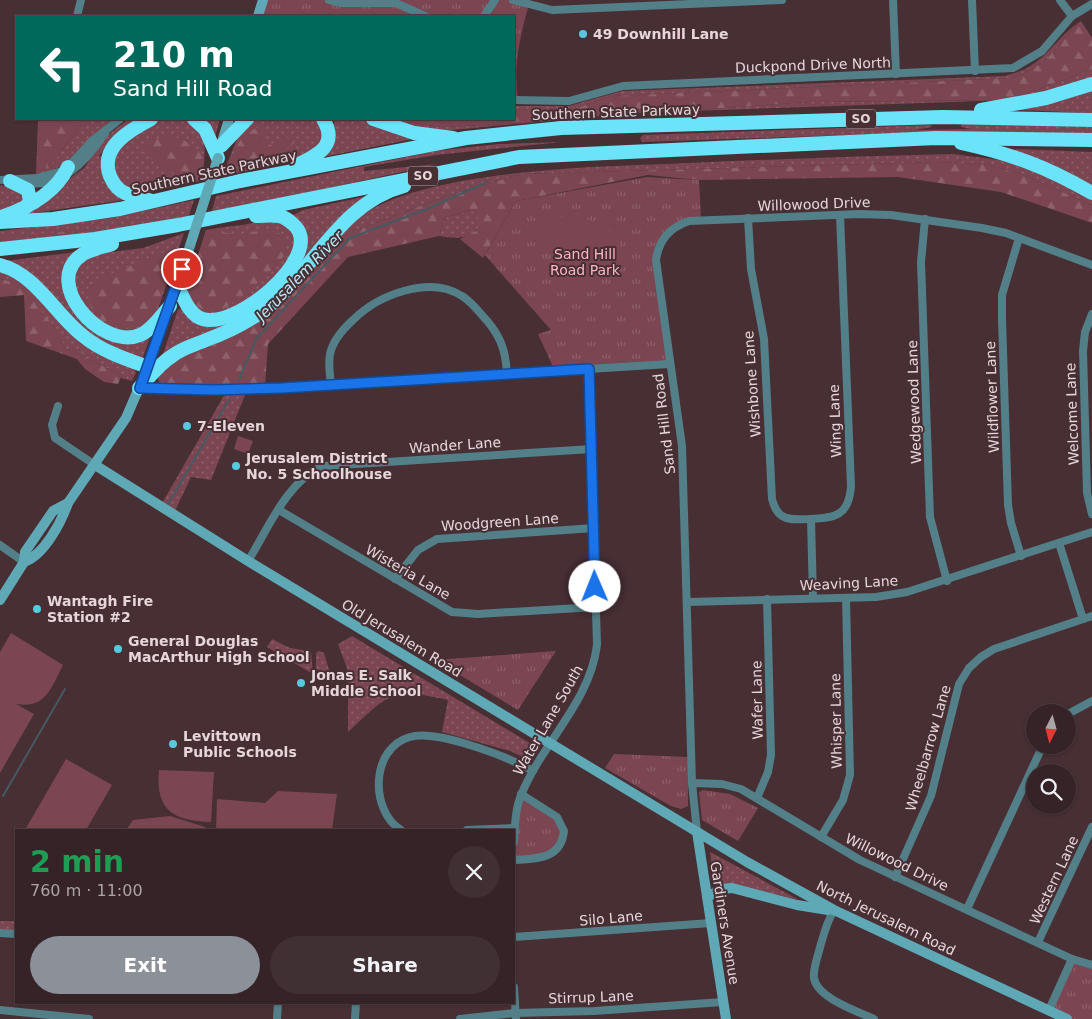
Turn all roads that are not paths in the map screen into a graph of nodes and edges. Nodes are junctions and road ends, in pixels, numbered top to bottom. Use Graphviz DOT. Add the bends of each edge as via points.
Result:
graph roads {
  1 [pos="81,0"];
  2 [pos="263,0"];
  3 [pos="329,0"];
  4 [pos="495,0"];
  5 [pos="513,0"];
  6 [pos="782,0"];
  7 [pos="893,0"];
  8 [pos="972,0"];
  9 [pos="1060,0"];
  10 [pos="1092,4"];
  11 [pos="77,15"];
  12 [pos="258,15"];
  13 [pos="423,15"];
  14 [pos="485,15"];
  15 [pos="1072,16"];
  16 [pos="975,71"];
  17 [pos="896,74"];
  18 [pos="1092,84"];
  19 [pos="515,100"];
  20 [pos="943,117"];
  21 [pos="119,120"];
  22 [pos="150,120"];
  23 [pos="195,120"];
  24 [pos="229,120"];
  25 [pos="246,120"];
  26 [pos="323,120"];
  27 [pos="376,120"];
  28 [pos="1092,120"];
  29 [pos="936,138"];
  30 [pos="461,139"];
  31 [pos="1092,140"];
  32 [pos="219,152"];
  33 [pos="519,157"];
  34 [pos="66,172"];
  35 [pos="4,180"];
  36 [pos="240,181"];
  37 [pos="1092,193"];
  38 [pos="152,201"];
  39 [pos="26,207"];
  40 [pos="840,215"];
  41 [pos="0,217"];
  42 [pos="215,218"];
  43 [pos="748,218"];
  44 [pos="925,220"];
  45 [pos="0,222"];
  46 [pos="178,225"];
  47 [pos="1019,238"];
  48 [pos="0,249"];
  49 [pos="0,265"];
  50 [pos="1092,265"];
  51 [pos="177,286"];
  52 [pos="170,306"];
  53 [pos="1092,314"];
  54 [pos="669,364"];
  55 [pos="148,367"];
  56 [pos="589,369"];
  57 [pos="507,375"];
  58 [pos="331,385"];
  59 [pos="140,388"];
  60 [pos="1088,396"];
  61 [pos="58,406"];
  62 [pos="592,449"];
  63 [pos="95,465"];
  64 [pos="279,510"];
  65 [pos="1092,514"];
  66 [pos="811,519"];
  67 [pos="594,528"];
  68 [pos="1092,532"];
  69 [pos="0,544"];
  70 [pos="1059,544"];
  71 [pos="1021,556"];
  72 [pos="248,561"];
  73 [pos="24,562"];
  74 [pos="395,580"];
  75 [pos="947,581"];
  76 [pos="813,598"];
  77 [pos="846,598"];
  78 [pos="767,599"];
  79 [pos="0,600"];
  80 [pos="688,602"];
  81 [pos="596,607"];
  82 [pos="1092,616"];
  83 [pos="1083,619"];
  84 [pos="1092,701"];
  85 [pos="1076,710"];
  86 [pos="550,744"];
  87 [pos="1039,754"];
  88 [pos="533,771"];
  89 [pos="692,783"];
  90 [pos="521,794"];
  91 [pos="757,798"];
  92 [pos="390,827"];
  93 [pos="515,828"];
  94 [pos="1092,828"];
  95 [pos="491,829"];
  96 [pos="697,832"];
  97 [pos="821,837"];
  98 [pos="515,860"];
  99 [pos="895,877"];
  100 [pos="707,897"];
  101 [pos="966,909"];
  102 [pos="834,910"];
  103 [pos="711,923"];
  104 [pos="0,933"];
  105 [pos="15,934"];
  106 [pos="515,937"];
  107 [pos="1038,942"];
  108 [pos="1072,959"];
  109 [pos="1092,965"];
  110 [pos="515,1002"];
  111 [pos="723,1002"];
  112 [pos="278,1004"];
  113 [pos="356,1004"];
  114 [pos="0,1010"];
  115 [pos="1049,1010"];
  116 [pos="516,1016"];
  117 [pos="89,1019"];
  118 [pos="277,1019"];
  119 [pos="355,1019"];
  120 [pos="460,1019"];
  121 [pos="726,1019"];
  122 [pos="874,1019"];
  123 [pos="1067,1019"];
  1 -- 11 [label="street"];
  2 -- 12 [label="main road"];
  3 -- 13 [label="street" via="396,4"];
  4 -- 14 [label="street"];
  5 -- 6 [label="street" via="552,10"];
  7 -- 17 [label="street"];
  8 -- 16 [label="street"];
  9 -- 15 [label="street"];
  10 -- 15 [label="street, Duckpond Drive North"];
  15 -- 16 [label="street, Duckpond Drive North" via="1042,51 1023,64 1013,68"];
  16 -- 17 [label="street, Duckpond Drive North"];
  17 -- 19 [label="street, Duckpond Drive North" via="623,86 569,101"];
  18 -- 20 [label="highway" via="1046,98"];
  20 -- 28 [label="highway, Southern State Parkway / SO"];
  20 -- 30 [label="highway, Southern State Parkway / SO" via="561,128"];
  21 -- 34 [label="street" via="109,127 83,163"];
  22 -- 38 [label="highway" via="132,129 113,146 108,171 116,187 124,193"];
  23 -- 32 [label="highway" via="206,129"];
  24 -- 32 [label="main road"];
  25 -- 32 [label="highway"];
  26 -- 36 [label="highway" via="328,143 316,156 294,166"];
  27 -- 30 [label="highway" via="414,133"];
  29 -- 31 [label="highway, SO"];
  29 -- 33 [label="highway, SO"];
  29 -- 37 [label="highway" via="1020,157"];
  30 -- 36 [label="highway, Southern State Parkway / SO"];
  32 -- 51 [label="main road, bridge"];
  33 -- 42 [label="highway, SO"];
  33 -- 59 [label="highway" via="486,169 393,189 364,206 335,231 287,291 264,310 227,332 172,356"];
  34 -- 35 [label="street" via="42,184"];
  34 -- 39 [label="highway" via="45,195"];
  35 -- 39 [label="highway" via="28,190 30,202"];
  36 -- 38 [label="highway, Southern State Parkway / SO"];
  38 -- 45 [label="highway, Southern State Parkway / SO" via="53,219"];
  39 -- 41 [label="highway"];
  40 -- 43 [label="street, Willowood Drive"];
  40 -- 44 [label="street, Willowood Drive" via="891,215"];
  40 -- 66 [label="street, Wing Lane" via="850,499 839,514 828,519"];
  42 -- 46 [label="highway, SO"];
  42 -- 51 [label="highway" via="281,216 298,229 301,237 299,255 271,288 241,310 218,320 199,317 190,310"];
  43 -- 54 [label="street, Willowood Drive" via="688,222 674,228 662,239 656,260"];
  43 -- 66 [label="street, Wishbone Lane" via="752,276 764,339 772,499 777,512 784,517"];
  44 -- 47 [label="street, Willowood Drive" via="982,228"];
  44 -- 75 [label="street, Wedgewood Lane" via="921,262 930,517"];
  46 -- 48 [label="highway, SO" via="95,239"];
  46 -- 52 [label="highway" via="83,254 72,266 68,283 78,306 97,326 114,336 141,335"];
  47 -- 50 [label="street, Willowood Drive"];
  47 -- 71 [label="street, Wildflower Lane" via="1004,286 1002,320 1008,505"];
  49 -- 55 [label="highway" via="33,285 93,344"];
  51 -- 52 [label="main road"];
  52 -- 55 [label="main road"];
  53 -- 60 [label="street, Welcome Lane" via="1083,340"];
  54 -- 56 [label="street, Sand Hill Road"];
  54 -- 80 [label="street, Sand Hill Road" via="682,446"];
  55 -- 59 [label="main road"];
  56 -- 57 [label="street, Sand Hill Road"];
  56 -- 62 [label="street, Water Lane South"];
  57 -- 58 [label="street, Sand Hill Road"];
  57 -- 58 [label="street" via="502,341 490,324 461,295 434,287 390,296 362,311 344,328 332,347"];
  58 -- 59 [label="street, Sand Hill Road" via="224,390"];
  59 -- 63 [label="main road" via="126,418"];
  60 -- 65 [label="street, Welcome Lane" via="1087,493"];
  61 -- 63 [label="street" via="52,426 55,438"];
  62 -- 64 [label="street, Wander Lane" via="330,465 302,478"];
  62 -- 67 [label="street, Water Lane South"];
  63 -- 72 [label="main road, Old Jerusalem Road"];
  63 -- 73 [label="main road" via="68,503 53,511 25,552"];
  64 -- 72 [label="street, Wander Lane"];
  64 -- 74 [label="street, Wisteria Lane"];
  66 -- 76 [label="street"];
  67 -- 74 [label="street, Woodgreen Lane" via="437,539 418,550"];
  67 -- 81 [label="street, Water Lane South"];
  68 -- 70 [label="street, Weaving Lane"];
  69 -- 73 [label="street"];
  70 -- 71 [label="street, Weaving Lane"];
  70 -- 83 [label="street"];
  71 -- 75 [label="street, Weaving Lane"];
  72 -- 86 [label="main road, Old Jerusalem Road"];
  73 -- 79 [label="main road"];
  74 -- 81 [label="street, Wisteria Lane" via="442,608 462,614"];
  75 -- 77 [label="street, Weaving Lane" via="907,592"];
  76 -- 77 [label="street, Weaving Lane"];
  76 -- 78 [label="street, Weaving Lane"];
  77 -- 97 [label="street, Whisper Lane" via="850,775 843,800"];
  78 -- 80 [label="street, Weaving Lane"];
  78 -- 91 [label="street, Wafer Lane" via="771,755"];
  80 -- 89 [label="street, Sand Hill Road"];
  81 -- 86 [label="street, Water Lane South" via="597,645 593,669"];
  82 -- 83 [label="street, Wheelbarrow Lane"];
  83 -- 99 [label="street, Wheelbarrow Lane" via="994,649 969,668 955,694 930,796"];
  84 -- 85 [label="street"];
  86 -- 88 [label="street, Water Lane South"];
  86 -- 96 [label="main road, Old Jerusalem Road"];
  87 -- 101 [label="street"];
  88 -- 90 [label="street, Water Lane South"];
  88 -- 92 [label="street" via="483,749 430,736 409,737 393,746 383,764 379,797"];
  89 -- 91 [label="street, Willowood Drive" via="722,784"];
  89 -- 96 [label="street, Sand Hill Road"];
  90 -- 93 [label="street, Water Lane South"];
  90 -- 98 [label="street" via="557,817 564,831 559,848 550,855"];
  91 -- 97 [label="street, Willowood Drive"];
  93 -- 95 [label="street"];
  94 -- 107 [label="street, Western Lane"];
  96 -- 100 [label="main road, Gardiners Avenue"];
  96 -- 102 [label="main road, North Jerusalem Road"];
  97 -- 99 [label="street, Willowood Drive"];
  99 -- 101 [label="street, Willowood Drive"];
  100 -- 102 [label="main road" via="732,888 797,905"];
  100 -- 103 [label="main road, Gardiners Avenue"];
  101 -- 107 [label="street, Willowood Drive"];
  102 -- 115 [label="main road, North Jerusalem Road"];
  102 -- 122 [label="street" via="816,961 816,984 822,993"];
  103 -- 106 [label="street, Silo Lane"];
  103 -- 111 [label="main road, Gardiners Avenue"];
  104 -- 105 [label="street"];
  107 -- 108 [label="street, Willowood Drive"];
  108 -- 109 [label="street, Willowood Drive"];
  108 -- 115 [label="street"];
  110 -- 116 [label="street"];
  111 -- 116 [label="street, Stirrup Lane"];
  111 -- 121 [label="main road, Gardiners Avenue"];
  112 -- 118 [label="street"];
  113 -- 119 [label="street"];
  114 -- 117 [label="street"];
  115 -- 123 [label="main road, North Jerusalem Road"];
  116 -- 120 [label="street, Stirrup Lane"];
}
